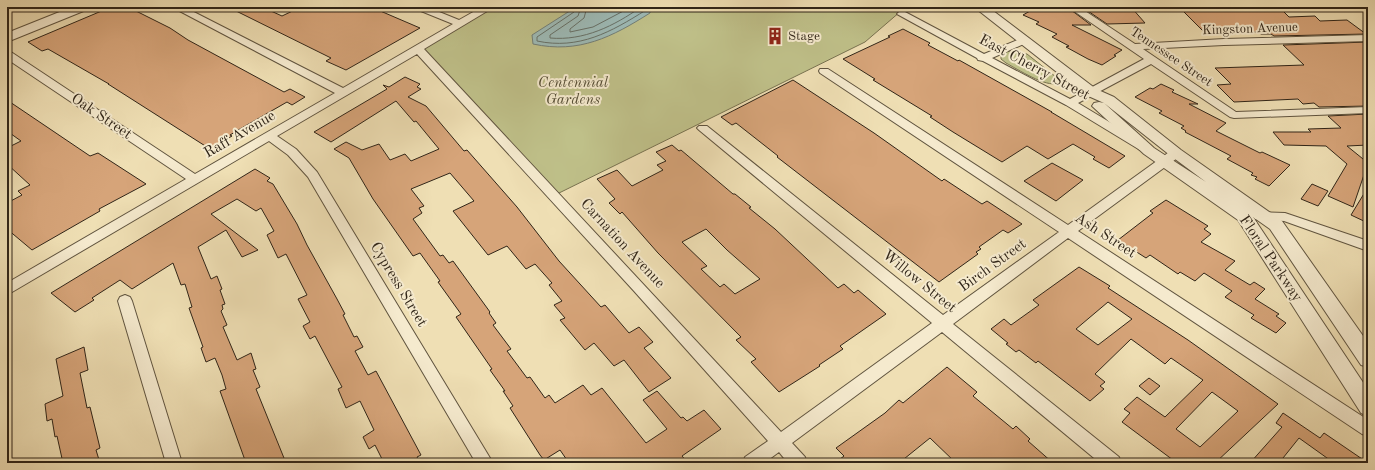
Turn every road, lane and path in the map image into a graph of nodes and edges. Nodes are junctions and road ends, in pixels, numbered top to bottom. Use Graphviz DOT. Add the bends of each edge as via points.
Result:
graph roads {
  1 [pos="82,7"];
  2 [pos="177,7"];
  3 [pos="419,7"];
  4 [pos="489,7"];
  5 [pos="980,7"];
  6 [pos="1073,7"];
  7 [pos="902,14"];
  8 [pos="460,24"];
  9 [pos="7,38"];
  10 [pos="1368,38"];
  11 [pos="1023,41"];
  12 [pos="1133,47"];
  13 [pos="418,49"];
  14 [pos="7,54"];
  15 [pos="982,58"];
  16 [pos="1151,60"];
  17 [pos="824,71"];
  18 [pos="1091,92"];
  19 [pos="344,93"];
  20 [pos="1070,103"];
  21 [pos="1368,110"];
  22 [pos="703,128"];
  23 [pos="269,136"];
  24 [pos="1149,151"];
  25 [pos="1170,157"];
  26 [pos="195,180"];
  27 [pos="1244,216"];
  28 [pos="1265,216"];
  29 [pos="1069,232"];
  30 [pos="1368,246"];
  31 [pos="7,290"];
  32 [pos="125,301"];
  33 [pos="943,323"];
  34 [pos="1368,359"];
  35 [pos="1368,407"];
  36 [pos="1368,429"];
  37 [pos="780,442"];
  38 [pos="174,463"];
  39 [pos="485,463"];
  40 [pos="751,463"];
  41 [pos="799,463"];
  42 [pos="1113,463"];
  1 -- 9 [label="street"];
  2 -- 19 [label="street"];
  3 -- 8 [label="street"];
  4 -- 8 [label="street, Raff Avenue"];
  5 -- 11 [label="street, Floral Parkway"];
  6 -- 12 [label="street, Tennessee Street"];
  7 -- 15 [label="street, East Cherry Street"];
  8 -- 13 [label="street, Raff Avenue"];
  10 -- 12 [label="street, Kingston Avenue"];
  11 -- 15 [label="street"];
  11 -- 18 [label="street, Floral Parkway"];
  12 -- 16 [label="street, Tennessee Street"];
  13 -- 19 [label="street, Raff Avenue"];
  13 -- 37 [label="street, Carnation Avenue"];
  14 -- 26 [label="street, Oak Street"];
  15 -- 20 [label="street, East Cherry Street"];
  16 -- 18 [label="street"];
  16 -- 21 [label="street, Tennessee Street" via="1234,115"];
  17 -- 29 [label="street, Ash Street"];
  18 -- 20 [label="street"];
  18 -- 24 [label="street, Floral Parkway" via="1097,104"];
  18 -- 25 [label="street, Floral Parkway" via="1109,100"];
  19 -- 23 [label="street, Raff Avenue"];
  20 -- 24 [label="street, East Cherry Street"];
  22 -- 33 [label="street, Willow Street"];
  23 -- 26 [label="street, Raff Avenue"];
  23 -- 39 [label="street, Cypress Street" via="292,152 314,175"];
  24 -- 25 [label="street, Floral Parkway"];
  25 -- 27 [label="street, Floral Parkway"];
  25 -- 28 [label="street, Floral Parkway"];
  25 -- 29 [label="street, Birch Street"];
  26 -- 31 [label="street, Raff Avenue"];
  27 -- 28 [label="street"];
  27 -- 35 [label="street, Floral Parkway"];
  28 -- 30 [label="street" via="1285,217"];
  28 -- 34 [label="street, Floral Parkway" via="1276,225"];
  29 -- 33 [label="street, Birch Street"];
  29 -- 36 [label="street, Ash Street"];
  32 -- 38 [label="street"];
  33 -- 37 [label="street, Birch Street"];
  33 -- 42 [label="street, Willow Street"];
  37 -- 40 [label="street, Birch Street"];
  37 -- 41 [label="street, Carnation Avenue"];
}
